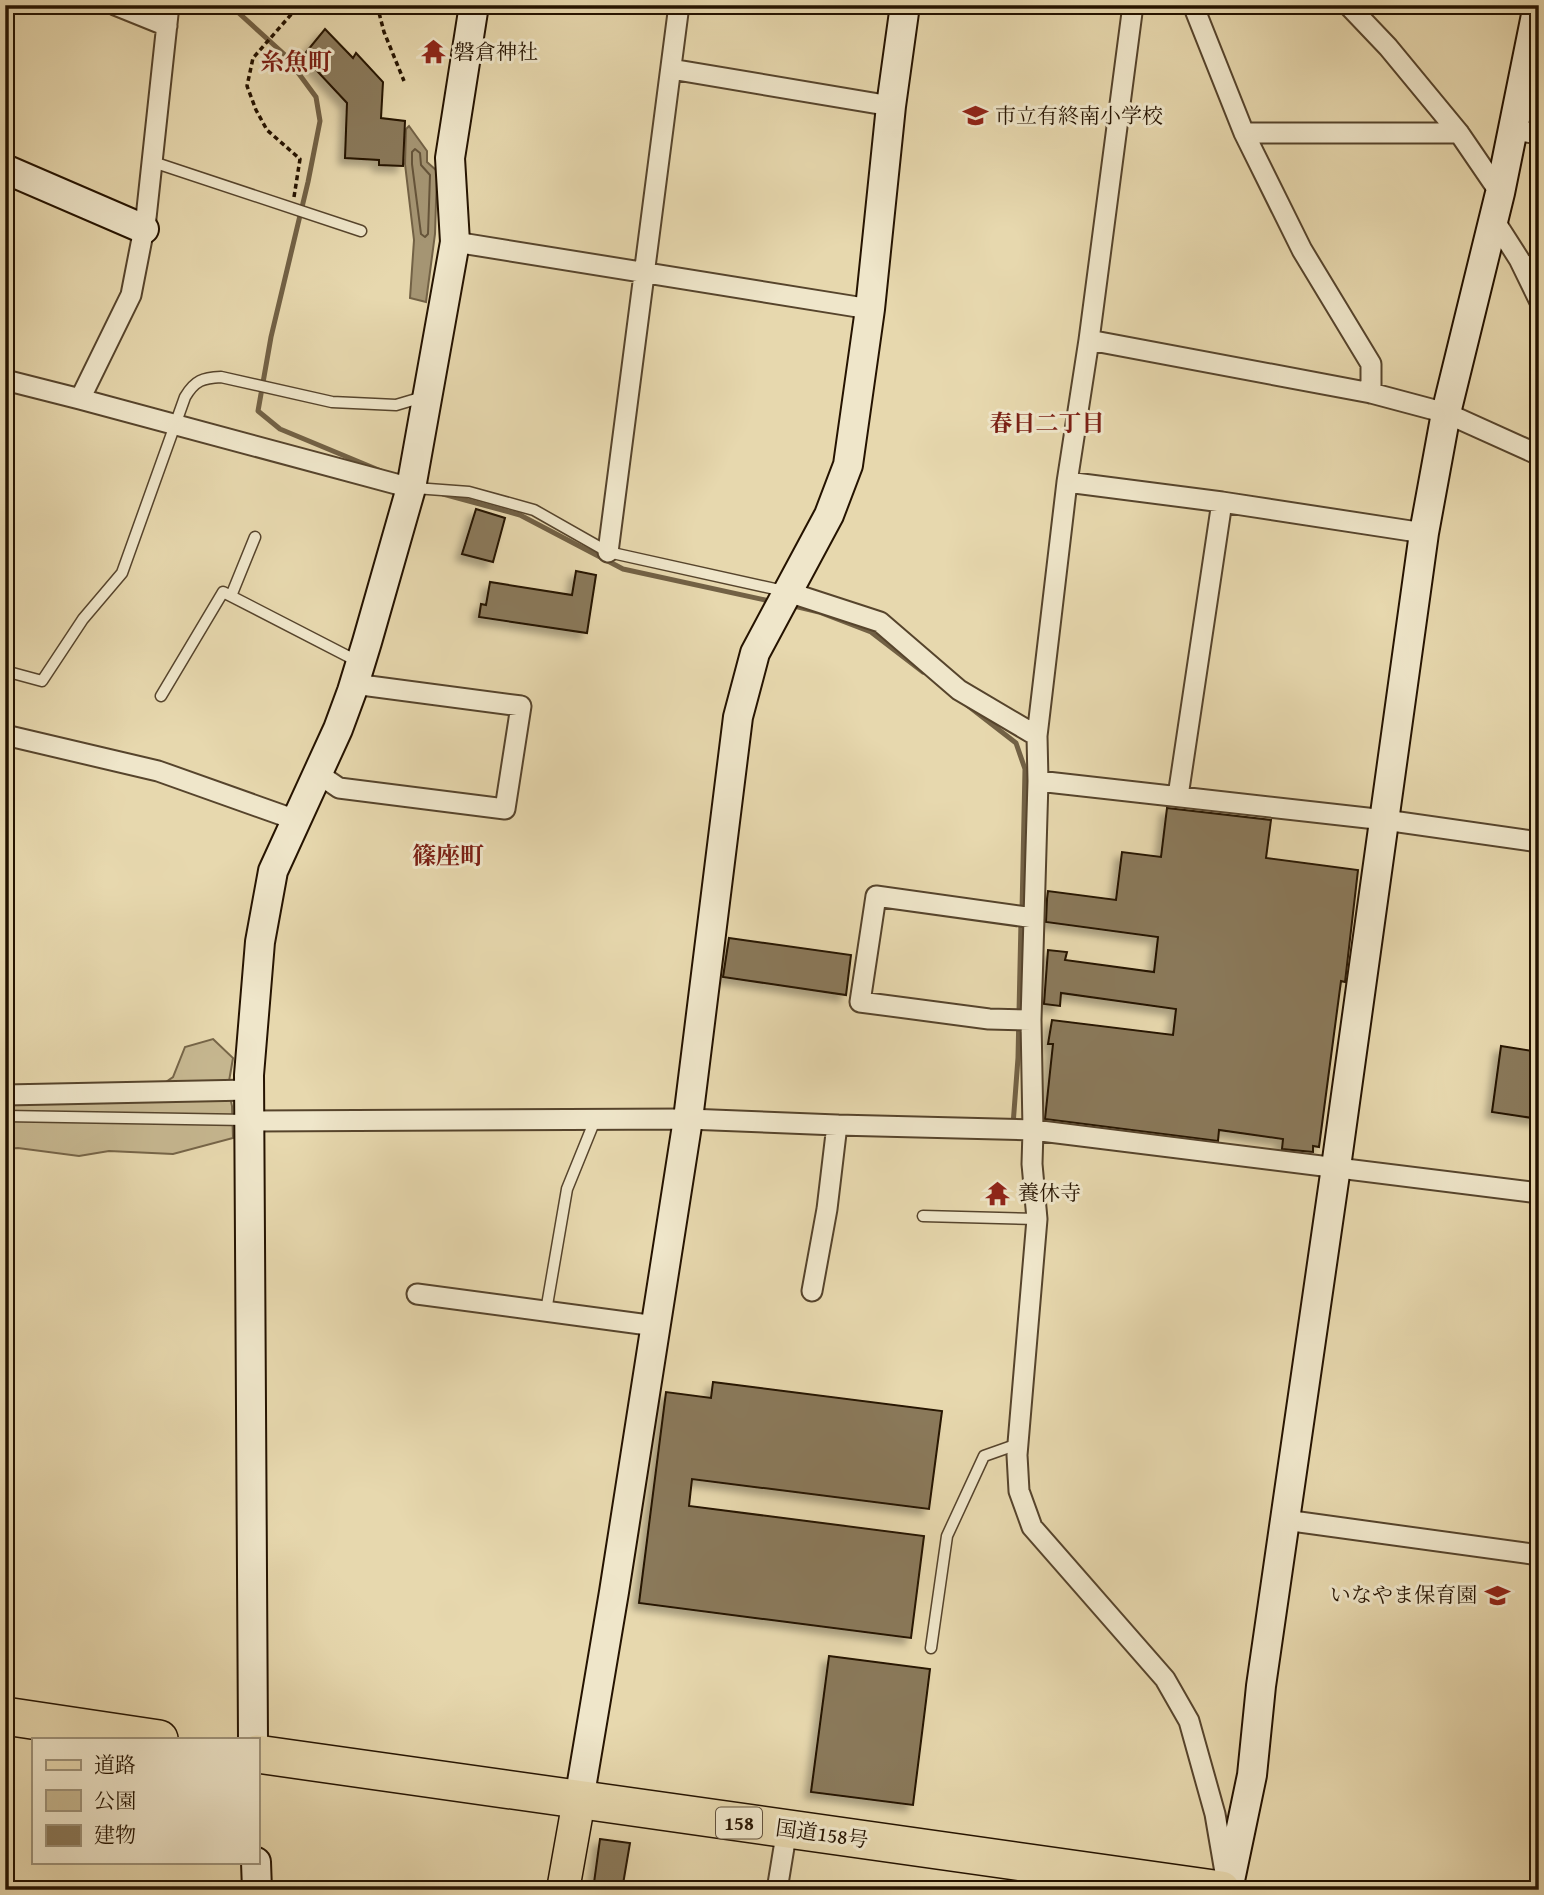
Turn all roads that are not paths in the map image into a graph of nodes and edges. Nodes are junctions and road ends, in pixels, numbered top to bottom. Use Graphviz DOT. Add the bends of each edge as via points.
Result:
graph roads {
  1 [pos="115,5"];
  2 [pos="169,5"];
  3 [pos="474,5"];
  4 [pos="679,5"];
  5 [pos="905,5"];
  6 [pos="1133,5"];
  7 [pos="1193,5"];
  8 [pos="1348,5"];
  9 [pos="1538,5"];
  10 [pos="167,26"];
  11 [pos="671,69"];
  12 [pos="891,106"];
  13 [pos="1526,132"];
  14 [pos="1244,133"];
  15 [pos="1459,133"];
  16 [pos="153,162"];
  17 [pos="5,169"];
  18 [pos="1497,206"];
  19 [pos="144,229"];
  20 [pos="360,231"];
  21 [pos="455,242"];
  22 [pos="1518,258"];
  23 [pos="1539,264"];
  24 [pos="643,272"];
  25 [pos="1539,300"];
  26 [pos="870,309"];
  27 [pos="1089,340"];
  28 [pos="5,380"];
  29 [pos="1371,393"];
  30 [pos="427,395"];
  31 [pos="80,399"];
  32 [pos="1446,413"];
  33 [pos="176,425"];
  34 [pos="1539,456"];
  35 [pos="1067,482"];
  36 [pos="411,488"];
  37 [pos="1222,502"];
  38 [pos="1424,533"];
  39 [pos="255,537"];
  40 [pos="608,552"];
  41 [pos="788,592"];
  42 [pos="231,596"];
  43 [pos="5,671"];
  44 [pos="357,674"];
  45 [pos="160,696"];
  46 [pos="5,735"];
  47 [pos="1037,736"];
  48 [pos="317,774"];
  49 [pos="1038,781"];
  50 [pos="1178,796"];
  51 [pos="296,820"];
  52 [pos="1385,820"];
  53 [pos="1539,842"];
  54 [pos="1034,918"];
  55 [pos="1031,1020"];
  56 [pos="249,1090"];
  57 [pos="5,1095"];
  58 [pos="5,1116"];
  59 [pos="595,1119"];
  60 [pos="688,1119"];
  61 [pos="250,1121"];
  62 [pos="837,1125"];
  63 [pos="1033,1130"];
  64 [pos="1336,1167"];
  65 [pos="1539,1193"];
  66 [pos="923,1216"];
  67 [pos="1037,1219"];
  68 [pos="812,1291"];
  69 [pos="417,1294"];
  70 [pos="546,1311"];
  71 [pos="656,1326"];
  72 [pos="1017,1444"];
  73 [pos="1285,1520"];
  74 [pos="1539,1555"];
  75 [pos="932,1648"];
  76 [pos="5,1716"];
  77 [pos="152,1738"];
  78 [pos="253,1738"];
  79 [pos="259,1754"];
  80 [pos="579,1800"];
  81 [pos="787,1829"];
  82 [pos="257,1864"];
  83 [pos="257,1890"];
  84 [pos="563,1890"];
  85 [pos="777,1890"];
  86 [pos="1221,1890"];
  87 [pos="1228,1890"];
  1 -- 10 [label="street"];
  2 -- 10 [label="street"];
  3 -- 21 [label="street" via="450,158"];
  4 -- 11 [label="street"];
  5 -- 12 [label="street"];
  6 -- 27 [label="street"];
  7 -- 14 [label="street"];
  8 -- 15 [label="street"];
  9 -- 13 [label="street"];
  10 -- 16 [label="street"];
  11 -- 12 [label="street"];
  11 -- 24 [label="street"];
  12 -- 26 [label="street"];
  13 -- 18 [label="street"];
  14 -- 15 [label="street"];
  14 -- 29 [label="street" via="1301,250 1371,363"];
  15 -- 18 [label="street"];
  16 -- 19 [label="street"];
  16 -- 20 [label="lane"];
  17 -- 19 [label="street"];
  18 -- 22 [label="street"];
  18 -- 32 [label="street"];
  19 -- 31 [label="street" via="131,295"];
  21 -- 24 [label="street"];
  21 -- 30 [label="street"];
  22 -- 23 [label="lane"];
  22 -- 25 [label="street"];
  24 -- 26 [label="street"];
  24 -- 40 [label="street"];
  26 -- 41 [label="street" via="848,465 829,515"];
  27 -- 29 [label="street"];
  27 -- 35 [label="street"];
  28 -- 31 [label="street"];
  29 -- 32 [label="street"];
  30 -- 33 [label="lane" via="396,405 332,402 208,378 192,385"];
  30 -- 36 [label="street"];
  31 -- 33 [label="street"];
  32 -- 34 [label="street"];
  32 -- 38 [label="street"];
  33 -- 36 [label="street"];
  33 -- 43 [label="lane" via="122,573 83,619 42,681"];
  35 -- 37 [label="street"];
  35 -- 47 [label="street"];
  36 -- 40 [label="lane" via="469,492 534,510"];
  36 -- 44 [label="street"];
  37 -- 38 [label="street"];
  37 -- 50 [label="street"];
  38 -- 52 [label="street"];
  39 -- 42 [label="lane"];
  40 -- 41 [label="lane"];
  41 -- 47 [label="street" via="880,622 959,690"];
  41 -- 60 [label="street" via="755,653 738,717"];
  42 -- 44 [label="lane"];
  42 -- 45 [label="lane" via="223,592"];
  44 -- 48 [label="street"];
  44 -- 48 [label="street" via="521,706 505,808 339,788"];
  46 -- 51 [label="street" via="158,771"];
  47 -- 49 [label="street"];
  48 -- 51 [label="street"];
  49 -- 50 [label="street"];
  49 -- 54 [label="street"];
  50 -- 52 [label="street"];
  51 -- 56 [label="street" via="273,871 260,942"];
  52 -- 53 [label="street"];
  52 -- 64 [label="street"];
  54 -- 55 [label="street"];
  54 -- 55 [label="street" via="876,896 860,1002"];
  55 -- 63 [label="street"];
  56 -- 57 [label="street"];
  56 -- 61 [label="street"];
  58 -- 61 [label="lane"];
  59 -- 60 [label="street"];
  59 -- 61 [label="street"];
  59 -- 70 [label="lane" via="567,1189"];
  60 -- 62 [label="street"];
  60 -- 71 [label="street"];
  61 -- 78 [label="street"];
  62 -- 63 [label="street"];
  62 -- 68 [label="street"];
  63 -- 64 [label="street"];
  63 -- 67 [label="street"];
  64 -- 65 [label="street"];
  64 -- 73 [label="street"];
  66 -- 67 [label="lane"];
  67 -- 72 [label="street"];
  69 -- 70 [label="street"];
  70 -- 71 [label="street"];
  71 -- 80 [label="street"];
  72 -- 75 [label="lane" via="984,1457 947,1536"];
  72 -- 87 [label="street" via="1019,1491 1032,1527 1164,1679 1189,1721 1215,1814"];
  73 -- 74 [label="street"];
  73 -- 87 [label="street" via="1252,1774"];
  76 -- 77 [label="highway"];
  79 -- 80 [label="highway, 国道158号 / 158"];
  80 -- 81 [label="highway, 国道158号 / 158"];
  80 -- 84 [label="main road"];
  81 -- 85 [label="street"];
  81 -- 86 [label="highway, 国道158号 / 158"];
  82 -- 83 [label="street"];
}
